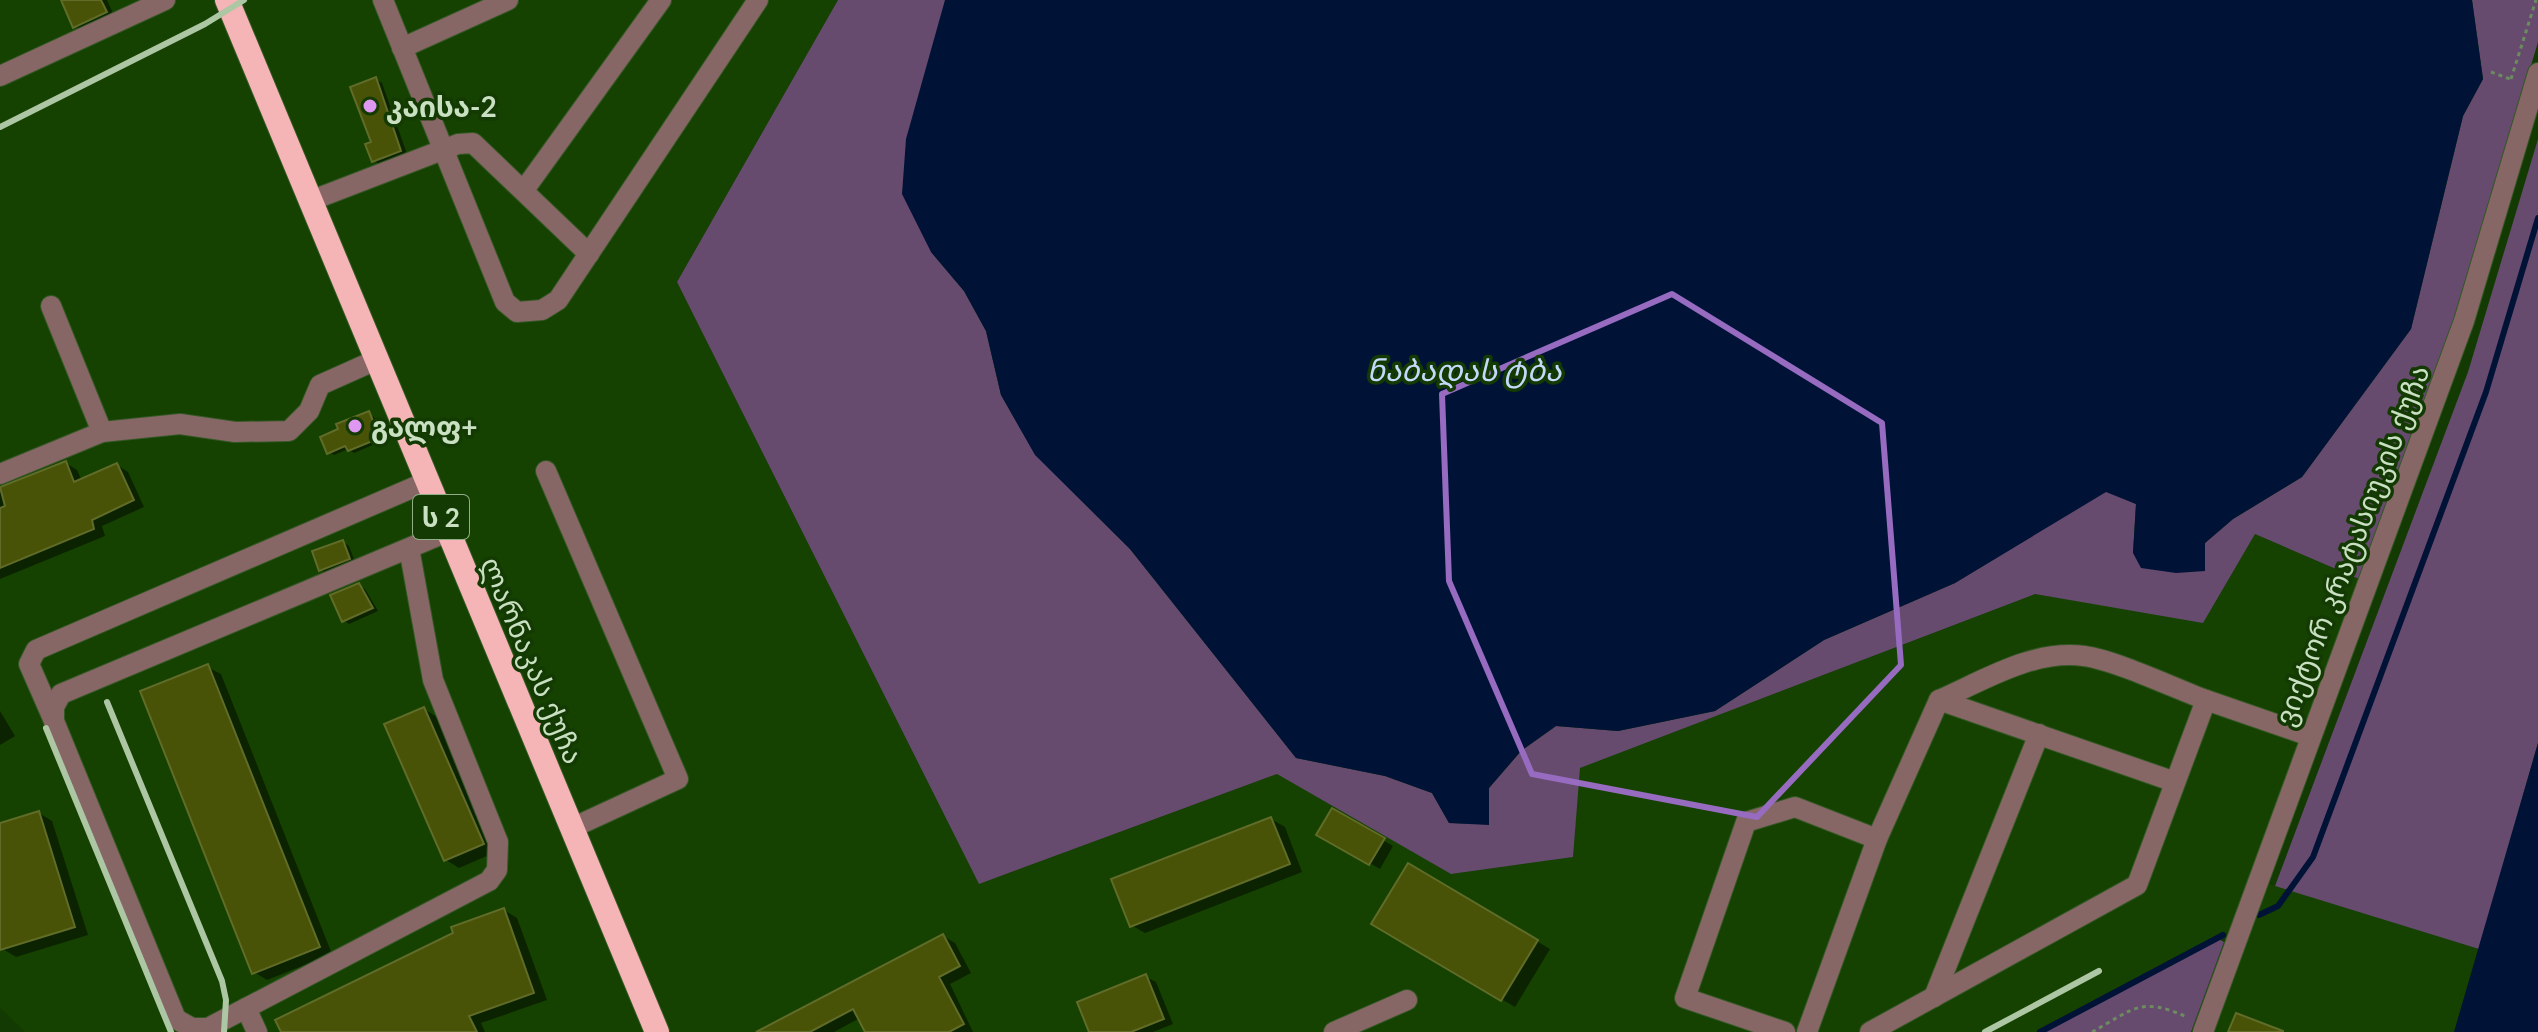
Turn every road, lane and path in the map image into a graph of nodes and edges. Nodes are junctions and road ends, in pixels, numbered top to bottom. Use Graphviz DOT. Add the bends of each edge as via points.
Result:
graph roads {
  1 [pos="165,0"];
  2 [pos="227,0"];
  3 [pos="383,0"];
  4 [pos="508,0"];
  5 [pos="661,0"];
  6 [pos="758,0"];
  7 [pos="2536,0"];
  8 [pos="402,48"];
  9 [pos="2491,72"];
  10 [pos="0,76"];
  11 [pos="2511,79"];
  12 [pos="2536,80"];
  13 [pos="442,150"];
  14 [pos="524,190"];
  15 [pos="310,201"];
  16 [pos="589,254"];
  17 [pos="51,306"];
  18 [pos="376,360"];
  19 [pos="102,432"];
  20 [pos="546,471"];
  21 [pos="0,474"];
  22 [pos="426,482"];
  23 [pos="447,532"];
  24 [pos="409,548"];
  25 [pos="1939,700"];
  26 [pos="2206,700"];
  27 [pos="54,721"];
  28 [pos="2039,734"];
  29 [pos="2310,736"];
  30 [pos="2175,782"];
  31 [pos="572,828"];
  32 [pos="1877,839"];
  33 [pos="1934,997"];
  34 [pos="1407,1000"];
  35 [pos="246,1008"];
  36 [pos="2205,1028"];
  37 [pos="257,1032"];
  38 [pos="657,1032"];
  39 [pos="1334,1032"];
  40 [pos="1785,1032"];
  41 [pos="1807,1032"];
  42 [pos="1870,1032"];
  43 [pos="2092,1032"];
  1 -- 10 [label="street"];
  2 -- 15 [label="highway, ლარნაკას ქუჩა / ს 2"];
  3 -- 8 [label="street"];
  4 -- 8 [label="street"];
  5 -- 14 [label="street"];
  6 -- 16 [label="street"];
  7 -- 11 [label="path"];
  8 -- 13 [label="street"];
  9 -- 11 [label="path"];
  11 -- 12 [label="path"];
  12 -- 29 [label="street, ვიქტორ კრატასიუკის ქუჩა" via="2459,336"];
  13 -- 14 [label="street" via="473,143"];
  13 -- 15 [label="street"];
  13 -- 16 [label="street" via="505,302 517,312 542,310 558,300"];
  14 -- 16 [label="street"];
  15 -- 18 [label="highway, ლარნაკას ქუჩა / ს 2"];
  17 -- 19 [label="street"];
  18 -- 19 [label="street" via="320,385 309,411 289,431 235,432 180,424"];
  18 -- 22 [label="highway, ლარნაკას ქუჩა / ს 2"];
  19 -- 21 [label="street"];
  20 -- 31 [label="street" via="678,779"];
  22 -- 23 [label="highway, ლარნაკას ქუჩა / ს 2"];
  22 -- 27 [label="street" via="36,650 29,664"];
  23 -- 24 [label="street"];
  23 -- 31 [label="highway, ლარნაკას ქუჩა / ს 2"];
  24 -- 27 [label="street" via="61,694"];
  24 -- 35 [label="street" via="433,680 498,842 497,870 489,881"];
  25 -- 26 [label="street" via="2018,665 2049,656 2085,656"];
  25 -- 28 [label="street"];
  25 -- 32 [label="street"];
  26 -- 29 [label="street"];
  26 -- 30 [label="street"];
  27 -- 35 [label="street" via="176,1019 192,1028 208,1028"];
  28 -- 30 [label="street"];
  28 -- 33 [label="street"];
  29 -- 36 [label="street, ვიქტორ კრატასიუკის ქუჩა"];
  30 -- 33 [label="street" via="2137,885"];
  31 -- 38 [label="highway, ლარნაკას ქუჩა / ს 2"];
  32 -- 40 [label="street" via="1795,807 1746,822 1685,998"];
  32 -- 41 [label="street"];
  33 -- 42 [label="street"];
  34 -- 39 [label="street"];
  35 -- 37 [label="street"];
  36 -- 43 [label="path" via="2164,1005 2142,1005"];
}
